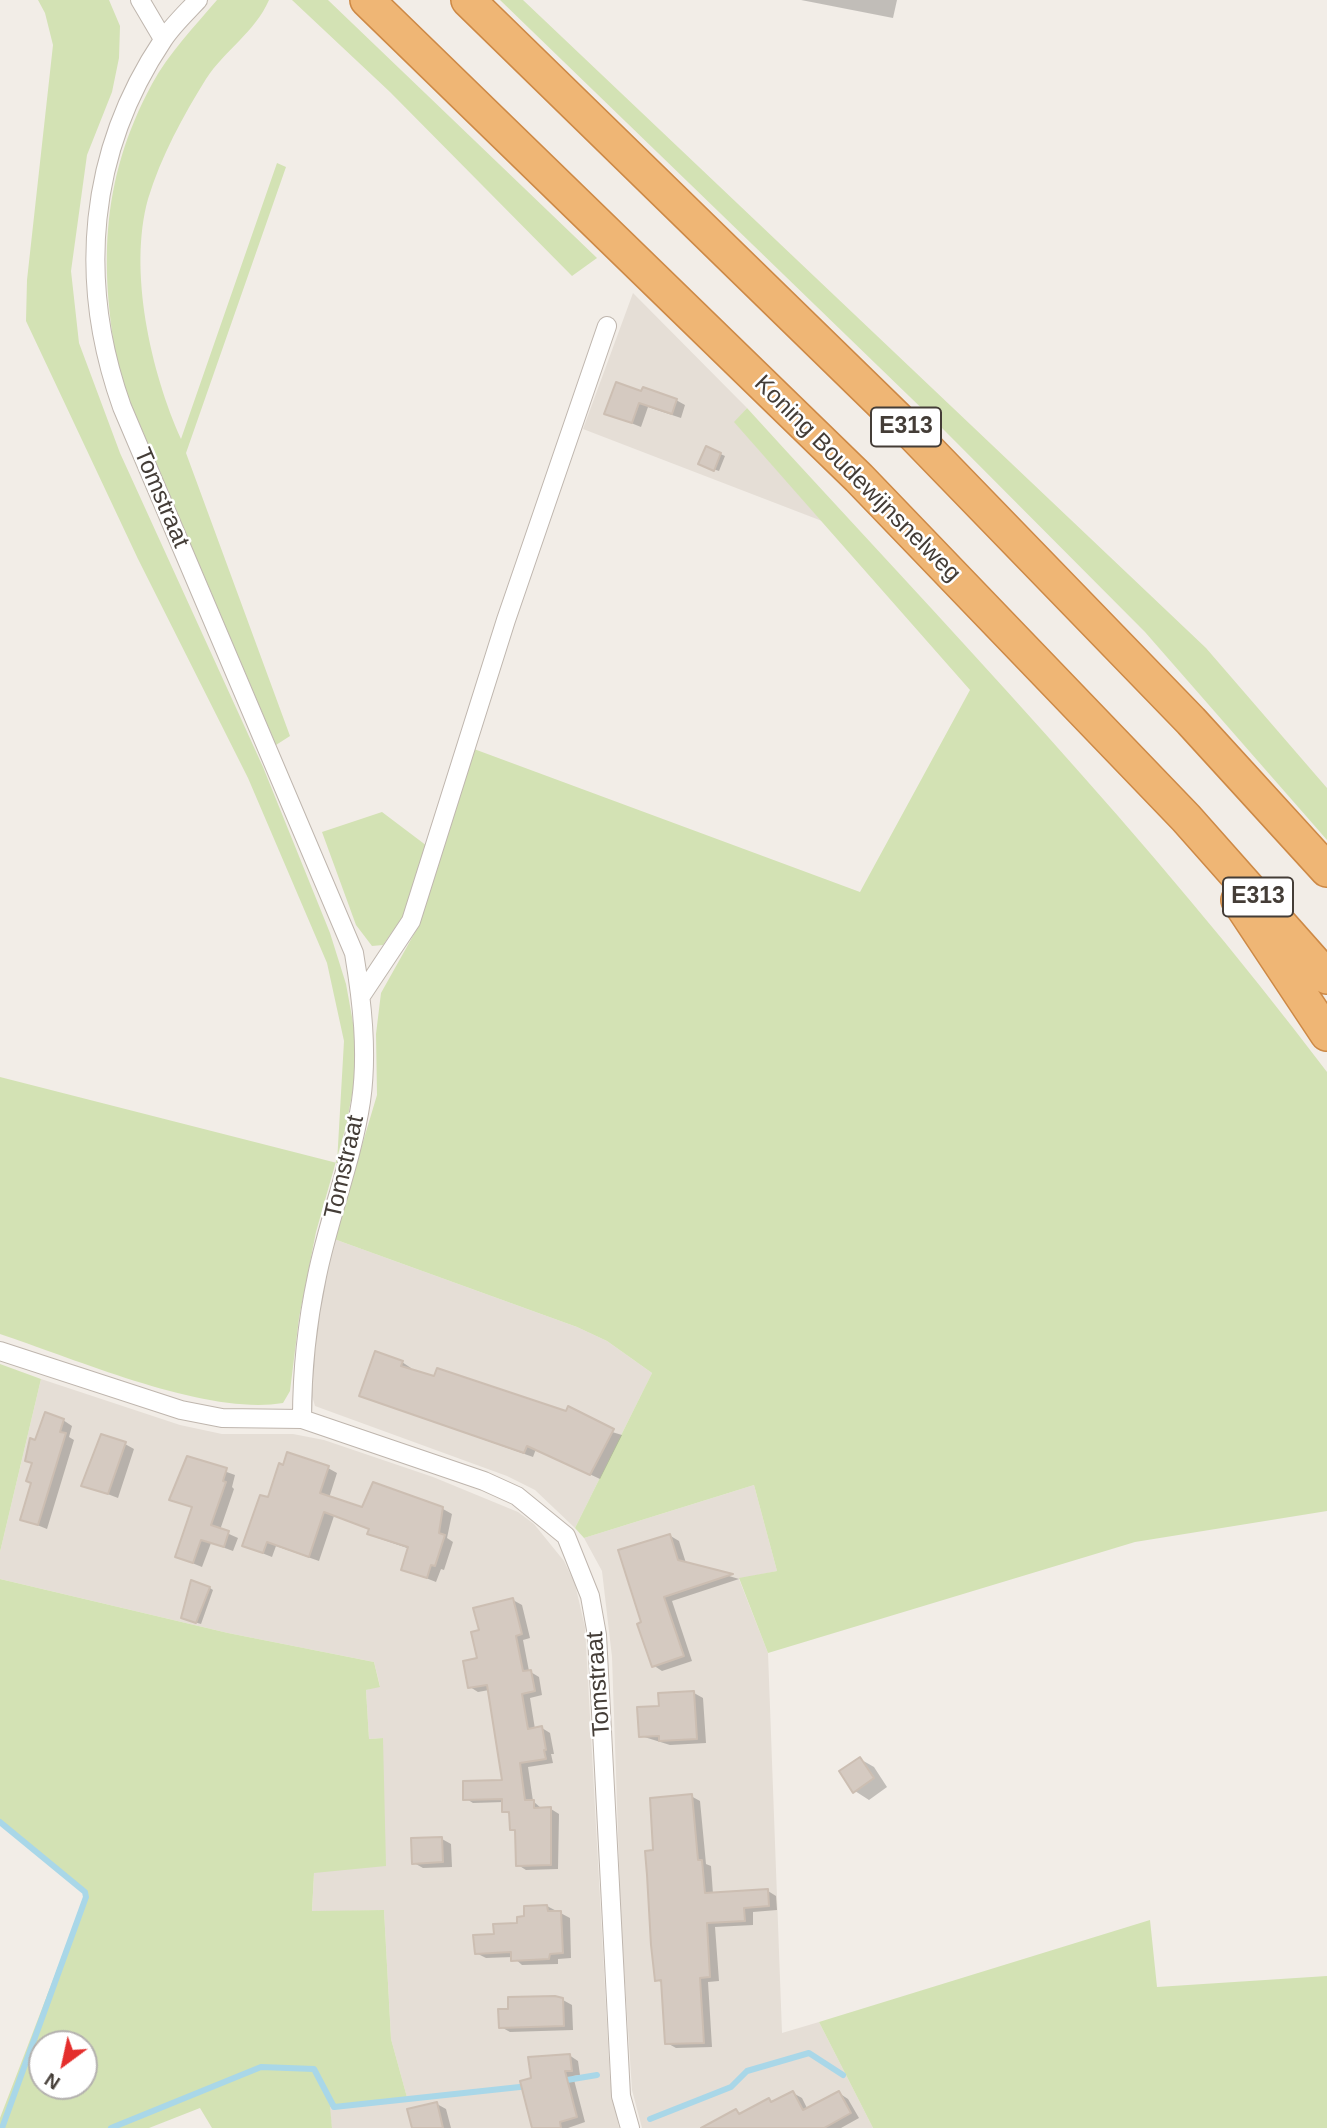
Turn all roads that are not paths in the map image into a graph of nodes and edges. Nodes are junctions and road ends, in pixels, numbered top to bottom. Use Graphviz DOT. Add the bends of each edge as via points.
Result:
graph roads {
  1 [pos="140,0"];
  2 [pos="198,0"];
  3 [pos="367,0"];
  4 [pos="468,0"];
  5 [pos="163,39"];
  6 [pos="607,326"];
  7 [pos="1186,818"];
  8 [pos="1327,870"];
  9 [pos="1327,977"];
  10 [pos="361,996"];
  11 [pos="1327,1034"];
  12 [pos="0,1352"];
  13 [pos="302,1419"];
  14 [pos="630,2128"];
  1 -- 5 [label="street"];
  2 -- 5 [label="street, Tomstraat"];
  3 -- 7 [label="highway, Koning Boudewijnsnelweg / E313" via="859,478"];
  4 -- 8 [label="highway, E313" via="915,436 1181,711"];
  5 -- 10 [label="street, Tomstraat" via="128,103 108,157 93,273 99,328 122,407 354,953"];
  6 -- 10 [label="street" via="506,620 411,921"];
  7 -- 9 [label="highway, Koning Boudewijnsnelweg / E313"];
  7 -- 11 [label="highway"];
  10 -- 13 [label="street, Tomstraat" via="361,1100 317,1275"];
  12 -- 13 [label="street, Tomstraat" via="181,1410 222,1418"];
  13 -- 14 [label="street, Tomstraat" via="517,1496 566,1536 579,1561 597,1635 621,2096"];
}
